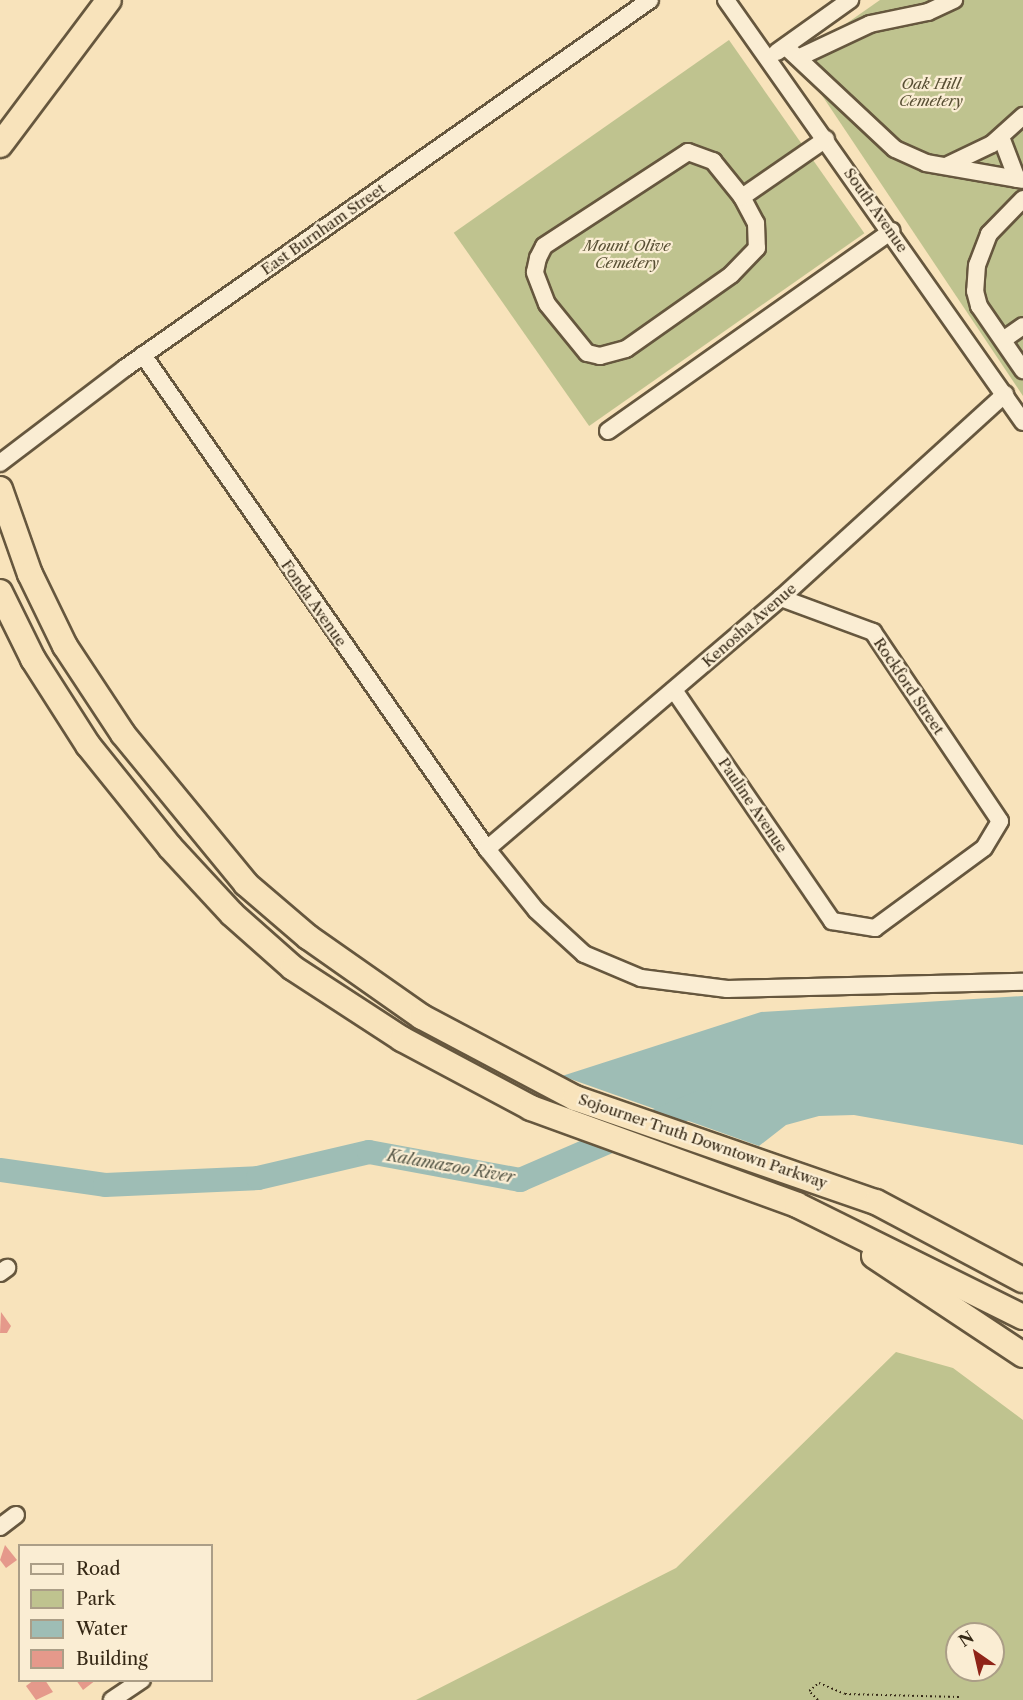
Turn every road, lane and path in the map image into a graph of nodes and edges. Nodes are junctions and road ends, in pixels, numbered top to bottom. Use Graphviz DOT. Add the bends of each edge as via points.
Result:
graph roads {
  1 [pos="109,0"];
  2 [pos="650,0"];
  3 [pos="726,0"];
  4 [pos="850,0"];
  5 [pos="954,0"];
  6 [pos="786,46"];
  7 [pos="800,57"];
  8 [pos="769,58"];
  9 [pos="1023,116"];
  10 [pos="1001,137"];
  11 [pos="826,139"];
  12 [pos="0,145"];
  13 [pos="946,166"];
  14 [pos="1020,180"];
  15 [pos="742,197"];
  16 [pos="1023,199"];
  17 [pos="891,231"];
  18 [pos="1023,326"];
  19 [pos="1003,340"];
  20 [pos="143,355"];
  21 [pos="1023,370"];
  22 [pos="1005,394"];
  23 [pos="1023,422"];
  24 [pos="608,431"];
  25 [pos="0,463"];
  26 [pos="0,489"];
  27 [pos="0,592"];
  28 [pos="781,598"];
  29 [pos="674,690"];
  30 [pos="487,849"];
  31 [pos="832,921"];
  32 [pos="1023,982"];
  33 [pos="797,1205"];
  34 [pos="1023,1280"];
  35 [pos="1023,1317"];
  36 [pos="1023,1355"];
  37 [pos="16,1515"];
  38 [pos="0,1527"];
  39 [pos="139,1682"];
  40 [pos="959,1697"];
  41 [pos="112,1700"];
  42 [pos="818,1700"];
  1 -- 12 [label="highway" via="38,89"];
  2 -- 20 [label="street, East Burnham Street"];
  3 -- 8 [label="street, South Avenue"];
  4 -- 6 [label="street"];
  5 -- 7 [label="street" via="928,12 870,24"];
  6 -- 7 [label="street"];
  6 -- 8 [label="street"];
  7 -- 13 [label="street" via="895,149"];
  8 -- 11 [label="street, South Avenue"];
  9 -- 10 [label="street"];
  10 -- 13 [label="street"];
  10 -- 14 [label="street"];
  11 -- 15 [label="street"];
  11 -- 17 [label="street, South Avenue"];
  13 -- 14 [label="street"];
  15 -- 15 [label="street" via="758,234 749,260 626,349 600,356 576,346 538,286 535,272 544,246 688,152 713,161"];
  16 -- 19 [label="street" via="989,234 977,265 979,306"];
  17 -- 22 [label="street, South Avenue"];
  17 -- 24 [label="street"];
  18 -- 19 [label="street"];
  19 -- 21 [label="street"];
  20 -- 25 [label="street, East Burnham Street"];
  20 -- 30 [label="street, Fonda Avenue"];
  22 -- 23 [label="street, South Avenue"];
  22 -- 28 [label="street, Kenosha Avenue"];
  26 -- 34 [label="highway, Sojourner Truth Downtown Parkway" via="30,574 65,646 123,734 246,884 308,937 422,1017 601,1108 876,1202"];
  27 -- 33 [label="highway, Sojourner Truth Downtown Parkway" via="33,659 88,745 232,914 293,968 402,1039 497,1090 593,1133 736,1180"];
  28 -- 29 [label="street, Kenosha Avenue"];
  28 -- 31 [label="street, Rockford Street" via="873,632 1000,821 984,848 875,927"];
  29 -- 30 [label="street, Kenosha Avenue"];
  29 -- 31 [label="street, Pauline Avenue"];
  30 -- 32 [label="street, Fonda Avenue" via="536,910 584,954 641,978 790,991"];
  33 -- 35 [label="highway, Sojourner Truth Downtown Parkway"];
  33 -- 36 [label="highway"];
  37 -- 38 [label="street"];
  39 -- 41 [label="street"];
  40 -- 42 [label="path" via="845,1694 819,1683 809,1691"];
}
